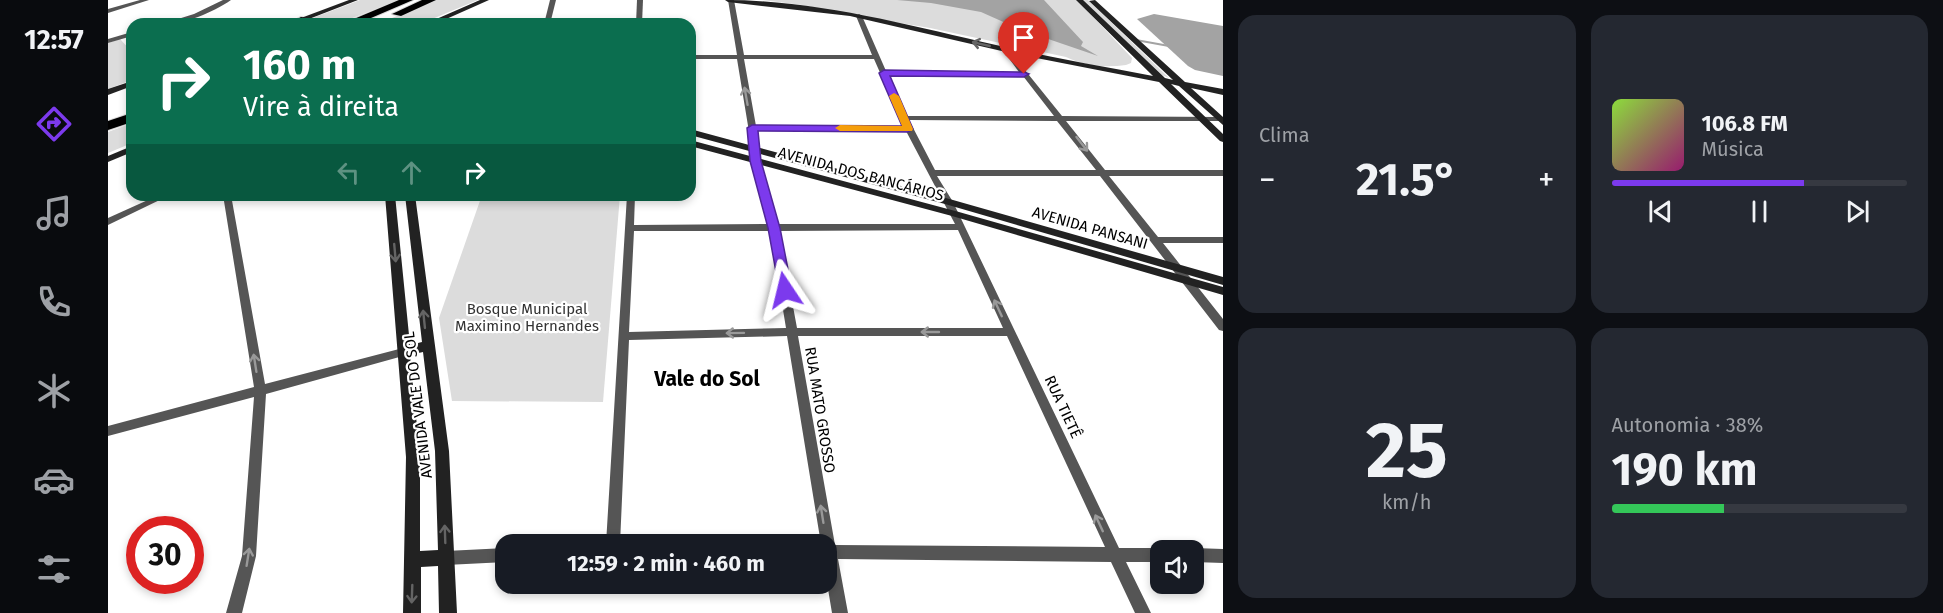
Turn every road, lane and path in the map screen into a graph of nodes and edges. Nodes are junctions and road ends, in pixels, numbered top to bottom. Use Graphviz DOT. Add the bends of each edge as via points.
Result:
graph roads {
  1 [pos="146,0"];
  2 [pos="228,0"];
  3 [pos="355,0"];
  4 [pos="408,0"];
  5 [pos="431,0"];
  6 [pos="486,0"];
  7 [pos="553,0"];
  8 [pos="640,0"];
  9 [pos="730,0"];
  10 [pos="1079,0"];
  11 [pos="1091,0"];
  12 [pos="108,11"];
  13 [pos="858,16"];
  14 [pos="186,18"];
  15 [pos="307,18"];
  16 [pos="362,18"];
  17 [pos="385,18"];
  18 [pos="443,18"];
  19 [pos="548,18"];
  20 [pos="639,18"];
  21 [pos="126,36"];
  22 [pos="108,41"];
  23 [pos="1006,50"];
  24 [pos="1135,54"];
  25 [pos="696,57"];
  26 [pos="739,57"];
  27 [pos="876,57"];
  28 [pos="1093,67"];
  29 [pos="884,73"];
  30 [pos="1024,74"];
  31 [pos="1162,80"];
  32 [pos="1182,84"];
  33 [pos="126,85"];
  34 [pos="108,92"];
  35 [pos="1223,92"];
  36 [pos="126,107"];
  37 [pos="108,114"];
  38 [pos="904,118"];
  39 [pos="126,119"];
  40 [pos="1062,119"];
  41 [pos="1202,119"];
  42 [pos="1221,121"];
  43 [pos="108,126"];
  44 [pos="752,128"];
  45 [pos="908,129"];
  46 [pos="696,134"];
  47 [pos="1223,139"];
  48 [pos="696,144"];
  49 [pos="126,151"];
  50 [pos="755,156"];
  51 [pos="108,159"];
  52 [pos="1104,172"];
  53 [pos="930,173"];
  54 [pos="1223,173"];
  55 [pos="153,201"];
  56 [pos="229,201"];
  57 [pos="390,201"];
  58 [pos="411,201"];
  59 [pos="632,201"];
  60 [pos="949,202"];
  61 [pos="955,214"];
  62 [pos="108,222"];
  63 [pos="961,227"];
  64 [pos="631,228"];
  65 [pos="774,228"];
  66 [pos="1157,240"];
  67 [pos="1223,240"];
  68 [pos="1180,270"];
  69 [pos="1223,281"];
  70 [pos="1190,282"];
  71 [pos="1223,291"];
  72 [pos="1223,327"];
  73 [pos="792,332"];
  74 [pos="1010,332"];
  75 [pos="625,336"];
  76 [pos="428,346"];
  77 [pos="403,352"];
  78 [pos="260,390"];
  79 [pos="108,431"];
  80 [pos="614,534"];
  81 [pos="825,534"];
  82 [pos="837,552"];
  83 [pos="1114,554"];
  84 [pos="1150,555"];
  85 [pos="1204,555"];
  86 [pos="1223,555"];
  87 [pos="495,556"];
  88 [pos="446,558"];
  89 [pos="413,559"];
  90 [pos="836,594"];
  91 [pos="234,613"];
  92 [pos="412,613"];
  93 [pos="448,613"];
  94 [pos="840,613"];
  95 [pos="1143,613"];
  1 -- 12 [label="street"];
  2 -- 14 [label="street"];
  3 -- 15 [label="main road"];
  4 -- 16 [label="highway"];
  5 -- 17 [label="highway"];
  6 -- 18 [label="main road"];
  7 -- 19 [label="street"];
  8 -- 20 [label="street"];
  9 -- 13 [label="main road"];
  9 -- 26 [label="street, RUA MATO GROSSO"];
  10 -- 24 [label="main road"];
  11 -- 32 [label="main road"];
  23 -- 13 [label="main road, one-way"];
  13 -- 27 [label="street"];
  21 -- 22 [label="street"];
  23 -- 28 [label="main road"];
  23 -- 30 [label="street"];
  24 -- 28 [label="main road" via="1137,61 1133,65"];
  24 -- 31 [label="main road"];
  25 -- 26 [label="street"];
  26 -- 27 [label="street"];
  44 -- 26 [label="street, RUA MATO GROSSO, one-way"];
  27 -- 29 [label="street"];
  28 -- 31 [label="main road"];
  29 -- 30 [label="street"];
  29 -- 38 [label="street"];
  30 -- 40 [label="street"];
  31 -- 32 [label="main road"];
  31 -- 41 [label="main road"];
  32 -- 35 [label="main road"];
  32 -- 42 [label="main road"];
  33 -- 34 [label="main road"];
  36 -- 37 [label="highway"];
  38 -- 40 [label="street"];
  38 -- 45 [label="street"];
  39 -- 43 [label="highway"];
  40 -- 41 [label="street"];
  40 -- 52 [label="street, one-way"];
  41 -- 42 [label="street"];
  41 -- 47 [label="main road"];
  44 -- 45 [label="street"];
  44 -- 50 [label="street, RUA MATO GROSSO"];
  45 -- 53 [label="street"];
  46 -- 50 [label="main road, AVENIDA DOS BANCÁRIOS"];
  48 -- 50 [label="main road, AVENIDA DOS BANCÁRIOS"];
  49 -- 51 [label="main road"];
  50 -- 60 [label="main road, AVENIDA DOS BANCÁRIOS"];
  50 -- 61 [label="main road, AVENIDA DOS BANCÁRIOS"];
  50 -- 65 [label="street, RUA MATO GROSSO"];
  52 -- 53 [label="street"];
  52 -- 54 [label="street"];
  52 -- 66 [label="street"];
  53 -- 60 [label="street"];
  55 -- 62 [label="street"];
  78 -- 56 [label="street, one-way"];
  57 -- 77 [label="main road, AVENIDA VALE DO SOL, one-way"];
  76 -- 58 [label="main road, AVENIDA VALE DO SOL, one-way"];
  59 -- 64 [label="street"];
  60 -- 61 [label="street, RUA TIETÊ"];
  60 -- 68 [label="main road, AVENIDA PANSANI"];
  61 -- 63 [label="street, RUA TIETÊ"];
  61 -- 70 [label="main road, AVENIDA PANSANI"];
  63 -- 65 [label="street"];
  74 -- 63 [label="street, RUA TIETÊ, one-way"];
  64 -- 65 [label="street"];
  64 -- 75 [label="street"];
  65 -- 73 [label="street, RUA MATO GROSSO"];
  66 -- 67 [label="street"];
  66 -- 68 [label="street"];
  68 -- 69 [label="main road, AVENIDA PANSANI"];
  68 -- 70 [label="street"];
  70 -- 71 [label="main road, AVENIDA PANSANI"];
  70 -- 72 [label="street"];
  74 -- 73 [label="street, one-way"];
  73 -- 75 [label="street, one-way"];
  81 -- 73 [label="street, RUA MATO GROSSO, one-way"];
  83 -- 74 [label="street, RUA TIETÊ, one-way"];
  75 -- 80 [label="street"];
  76 -- 77 [label="main road"];
  88 -- 76 [label="main road, AVENIDA VALE DO SOL, one-way" via="442,451"];
  77 -- 78 [label="street"];
  77 -- 89 [label="main road, AVENIDA VALE DO SOL" via="413,457"];
  78 -- 79 [label="street"];
  91 -- 78 [label="street, one-way" via="249,556"];
  82 -- 83 [label="street"];
  83 -- 84 [label="street"];
  83 -- 95 [label="street, RUA TIETÊ"];
  85 -- 86 [label="street"];
  87 -- 88 [label="street"];
  88 -- 89 [label="main road"];
  88 -- 93 [label="main road, AVENIDA VALE DO SOL"];
  89 -- 92 [label="main road, AVENIDA VALE DO SOL, one-way"];
  90 -- 94 [label="street, RUA MATO GROSSO"];
}
